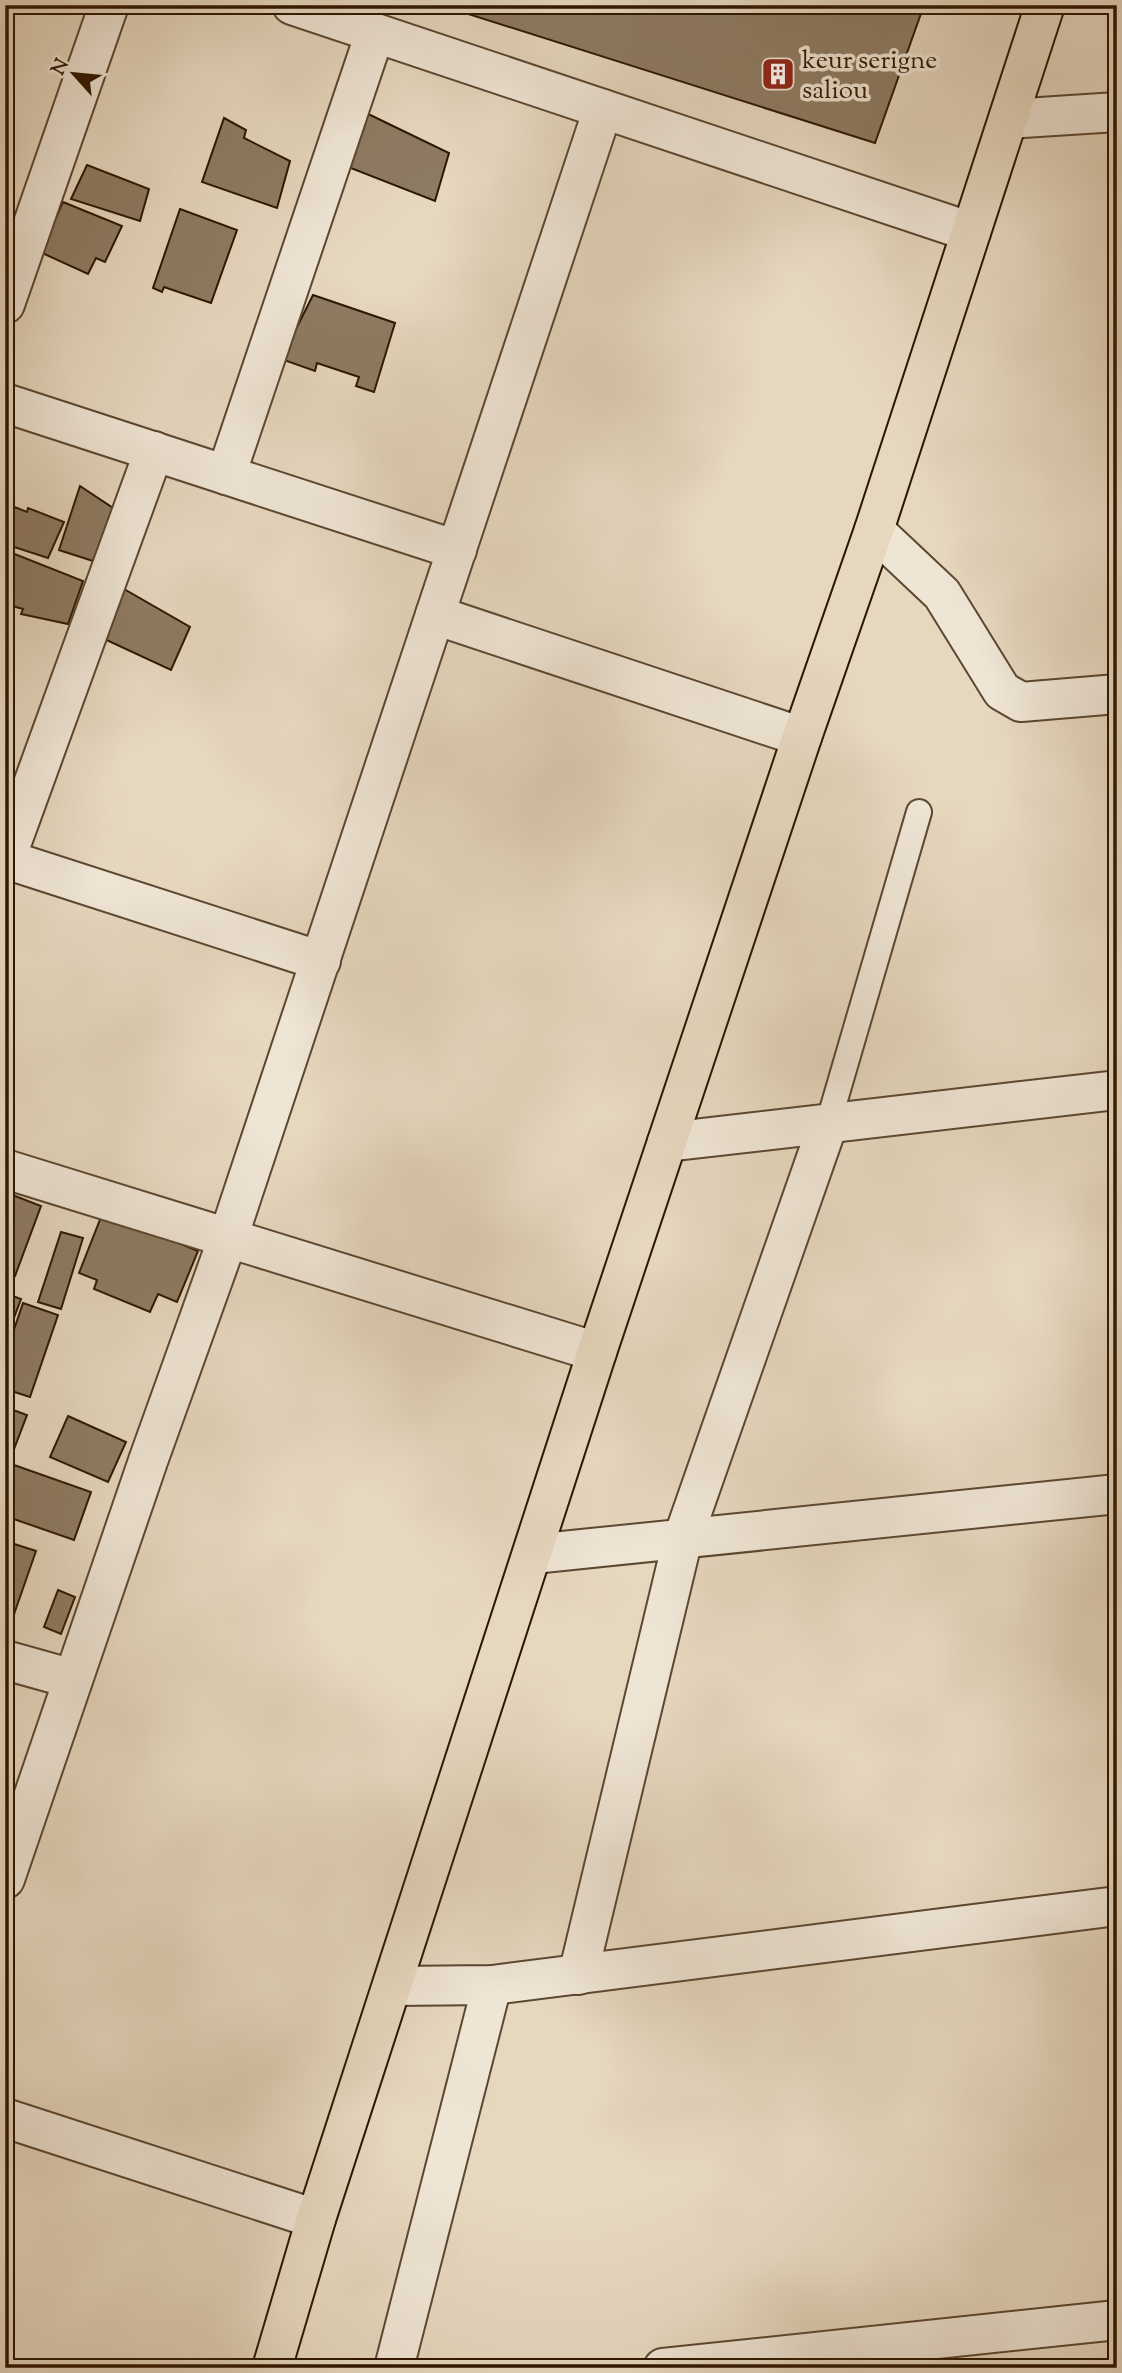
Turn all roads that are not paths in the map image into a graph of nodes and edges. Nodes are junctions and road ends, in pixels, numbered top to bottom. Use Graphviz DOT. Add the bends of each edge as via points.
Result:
graph roads {
  1 [pos="108,5"];
  2 [pos="1045,5"];
  3 [pos="312,8"];
  4 [pos="376,33"];
  5 [pos="603,109"];
  6 [pos="1117,112"];
  7 [pos="1009,119"];
  8 [pos="971,232"];
  9 [pos="5,304"];
  10 [pos="5,403"];
  11 [pos="154,452"];
  12 [pos="226,475"];
  13 [pos="874,530"];
  14 [pos="457,550"];
  15 [pos="435,615"];
  16 [pos="1117,694"];
  17 [pos="802,737"];
  18 [pos="919,812"];
  19 [pos="5,860"];
  20 [pos="321,961"];
  21 [pos="1117,1090"];
  22 [pos="828,1124"];
  23 [pos="667,1142"];
  24 [pos="5,1169"];
  25 [pos="229,1238"];
  26 [pos="597,1352"];
  27 [pos="1117,1494"];
  28 [pos="683,1538"];
  29 [pos="533,1554"];
  30 [pos="5,1660"];
  31 [pos="73,1679"];
  32 [pos="5,1879"];
  33 [pos="1117,1906"];
  34 [pos="578,1975"];
  35 [pos="492,1985"];
  36 [pos="394,1986"];
  37 [pos="5,2118"];
  38 [pos="316,2219"];
  39 [pos="1117,2320"];
  40 [pos="272,2368"];
  41 [pos="394,2368"];
  42 [pos="663,2368"];
  1 -- 9 [label="street"];
  2 -- 7 [label="highway"];
  3 -- 4 [label="street"];
  4 -- 5 [label="street"];
  4 -- 12 [label="street"];
  5 -- 8 [label="street"];
  5 -- 14 [label="street"];
  6 -- 7 [label="street"];
  7 -- 8 [label="highway"];
  8 -- 13 [label="highway"];
  10 -- 11 [label="street"];
  11 -- 12 [label="street"];
  11 -- 19 [label="street"];
  12 -- 14 [label="street"];
  13 -- 16 [label="street" via="942,594 1002,691 1021,702"];
  13 -- 17 [label="highway"];
  14 -- 15 [label="street"];
  15 -- 17 [label="street"];
  15 -- 20 [label="street"];
  17 -- 23 [label="highway"];
  18 -- 22 [label="lane"];
  19 -- 20 [label="street"];
  20 -- 25 [label="street"];
  21 -- 22 [label="street"];
  22 -- 23 [label="street"];
  22 -- 28 [label="street"];
  23 -- 26 [label="highway"];
  24 -- 25 [label="street"];
  25 -- 26 [label="street"];
  25 -- 31 [label="street"];
  26 -- 29 [label="highway"];
  27 -- 28 [label="street"];
  28 -- 29 [label="street"];
  28 -- 34 [label="street"];
  29 -- 36 [label="highway"];
  30 -- 31 [label="street"];
  31 -- 32 [label="street"];
  33 -- 34 [label="street"];
  34 -- 35 [label="street"];
  35 -- 36 [label="street"];
  35 -- 41 [label="street"];
  36 -- 38 [label="highway"];
  37 -- 38 [label="street"];
  38 -- 40 [label="highway"];
  39 -- 42 [label="street"];
}
